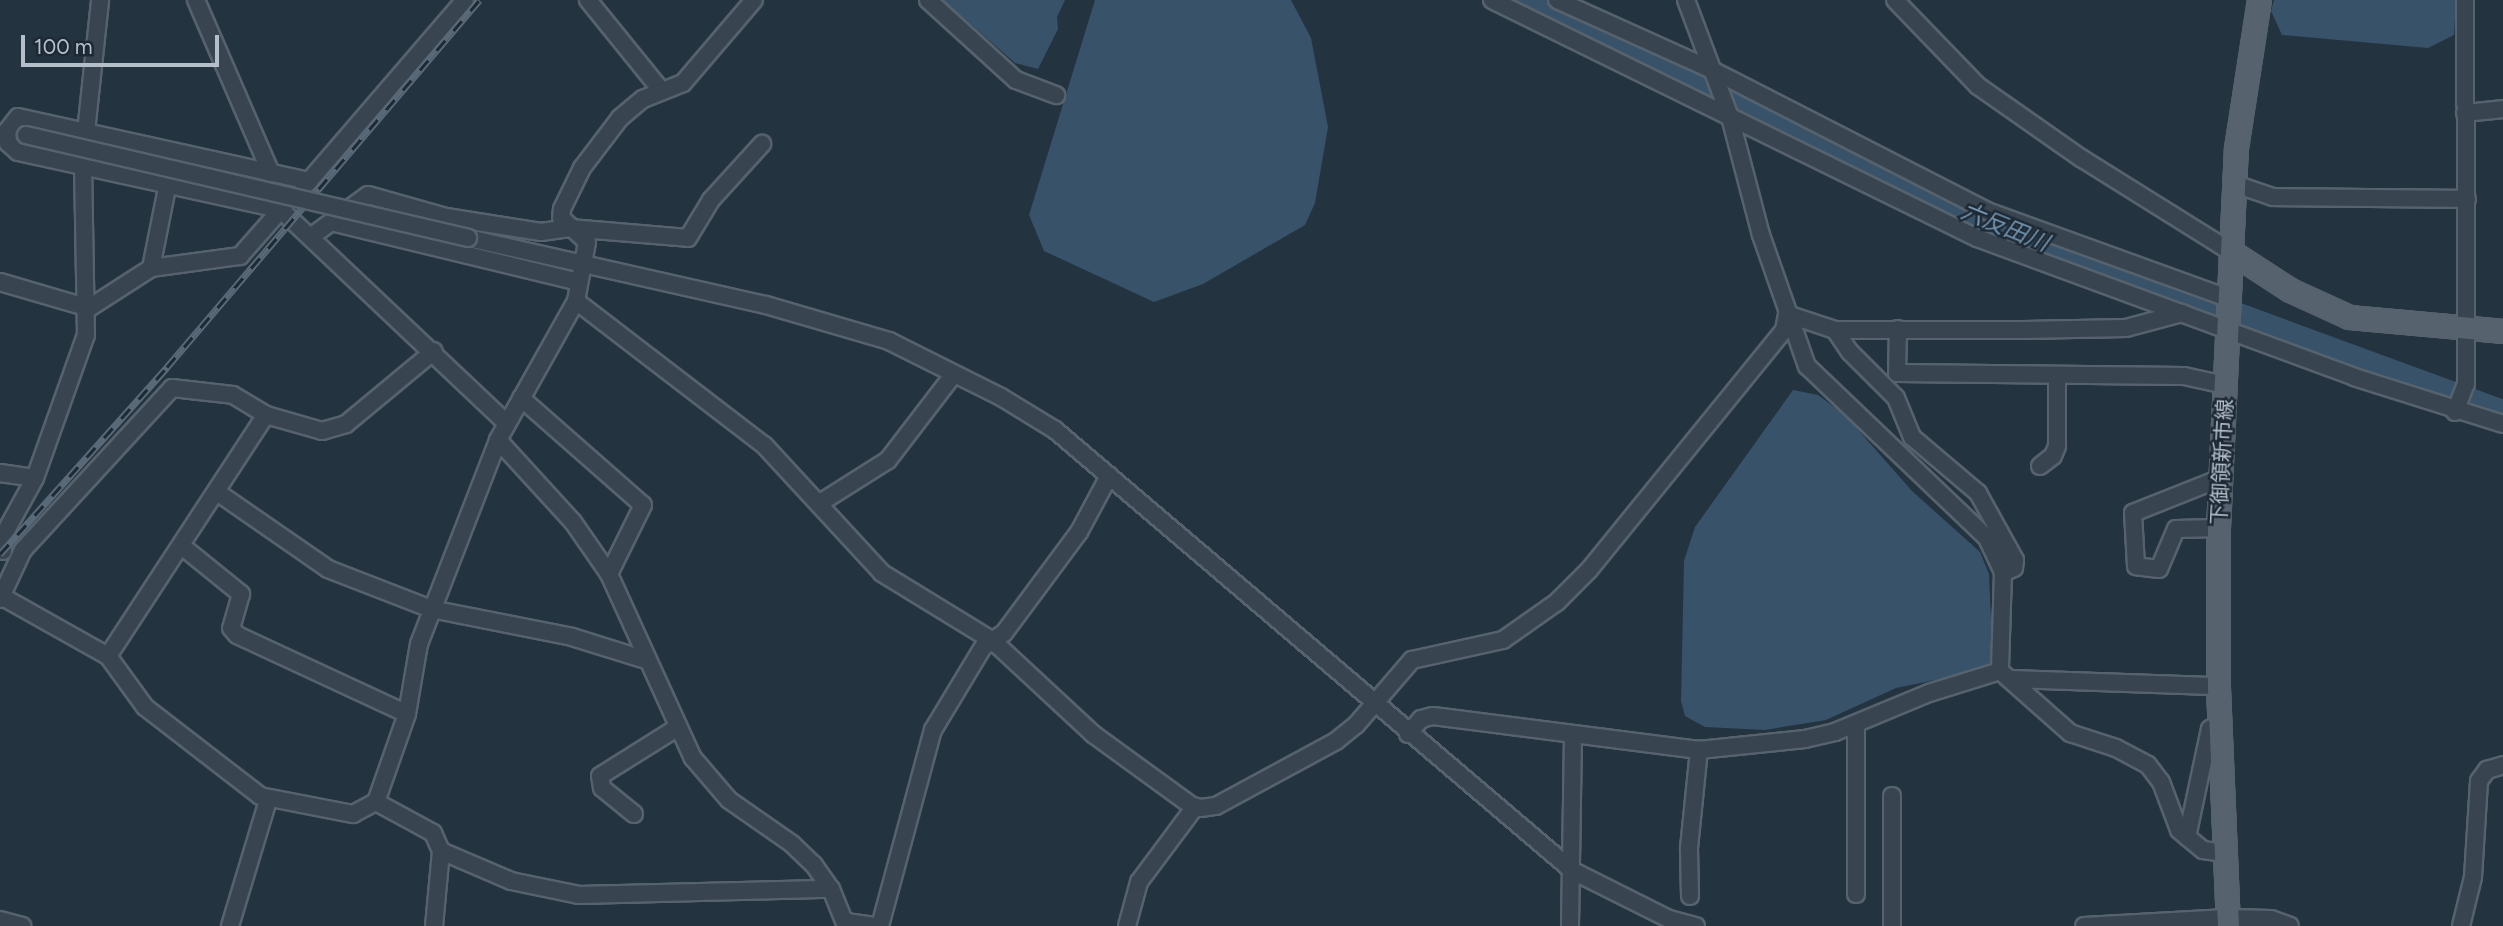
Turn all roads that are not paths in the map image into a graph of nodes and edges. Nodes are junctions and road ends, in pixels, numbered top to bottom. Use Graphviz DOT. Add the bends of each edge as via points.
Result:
graph roads {
  1 [pos="100,0"];
  2 [pos="196,0"];
  3 [pos="465,0"];
  4 [pos="588,0"];
  5 [pos="754,0"];
  6 [pos="928,0"];
  7 [pos="1492,0"];
  8 [pos="1557,0"];
  9 [pos="1686,0"];
  10 [pos="1895,0"];
  11 [pos="2259,0"];
  12 [pos="2465,0"];
  13 [pos="1713,74"];
  14 [pos="661,90"];
  15 [pos="1056,95"];
  16 [pos="2503,109"];
  17 [pos="1728,113"];
  18 [pos="2465,113"];
  19 [pos="4,130"];
  20 [pos="86,132"];
  21 [pos="762,144"];
  22 [pos="83,169"];
  23 [pos="271,173"];
  24 [pos="309,181"];
  25 [pos="2235,184"];
  26 [pos="167,188"];
  27 [pos="2467,200"];
  28 [pos="280,209"];
  29 [pos="331,222"];
  30 [pos="570,228"];
  31 [pos="312,236"];
  32 [pos="2233,253"];
  33 [pos="583,265"];
  34 [pos="150,268"];
  35 [pos="0,282"];
  36 [pos="579,282"];
  37 [pos="576,301"];
  38 [pos="2230,301"];
  39 [pos="89,308"];
  40 [pos="2182,313"];
  41 [pos="1787,314"];
  42 [pos="2228,328"];
  43 [pos="1898,329"];
  44 [pos="2464,329"];
  45 [pos="1835,330"];
  46 [pos="2503,331"];
  47 [pos="434,351"];
  48 [pos="954,374"];
  49 [pos="2057,376"];
  50 [pos="2225,385"];
  51 [pos="521,398"];
  52 [pos="2455,412"];
  53 [pos="266,415"];
  54 [pos="506,423"];
  55 [pos="2503,424"];
  56 [pos="498,440"];
  57 [pos="2040,466"];
  58 [pos="0,473"];
  59 [pos="1109,476"];
  60 [pos="35,478"];
  61 [pos="2221,478"];
  62 [pos="217,492"];
  63 [pos="820,503"];
  64 [pos="2218,528"];
  65 [pos="183,547"];
  66 [pos="3,551"];
  67 [pos="2003,573"];
  68 [pos="608,574"];
  69 [pos="0,597"];
  70 [pos="431,609"];
  71 [pos="993,640"];
  72 [pos="108,656"];
  73 [pos="646,660"];
  74 [pos="2007,675"];
  75 [pos="2218,686"];
  76 [pos="1374,702"];
  77 [pos="407,713"];
  78 [pos="1856,724"];
  79 [pos="2220,724"];
  80 [pos="678,727"];
  81 [pos="1408,734"];
  82 [pos="1573,735"];
  83 [pos="1699,750"];
  84 [pos="2503,765"];
  85 [pos="1892,796"];
  86 [pos="268,800"];
  87 [pos="376,802"];
  88 [pos="1195,807"];
  89 [pos="634,814"];
  90 [pos="2187,837"];
  91 [pos="441,851"];
  92 [pos="2225,853"];
  93 [pos="1573,871"];
  94 [pos="831,889"];
  95 [pos="1856,894"];
  96 [pos="1690,896"];
  97 [pos="0,920"];
  98 [pos="2228,922"];
  99 [pos="846,924"];
  100 [pos="22,926"];
  101 [pos="229,926"];
  102 [pos="434,926"];
  103 [pos="878,926"];
  104 [pos="1126,926"];
  105 [pos="1570,926"];
  106 [pos="1696,926"];
  107 [pos="1892,926"];
  108 [pos="2084,926"];
  109 [pos="2290,926"];
  110 [pos="2461,926"];
  1 -- 20 [label="street"];
  2 -- 23 [label="street"];
  3 -- 24 [label="street"];
  4 -- 14 [label="street"];
  5 -- 14 [label="street" via="683,83"];
  6 -- 15 [label="street" via="1016,80"];
  7 -- 17 [label="street"];
  8 -- 13 [label="street"];
  9 -- 13 [label="street"];
  10 -- 32 [label="street" via="1978,86 2081,158"];
  11 -- 25 [label="main road, 下御領新市線" via="2241,95"];
  12 -- 18 [label="street"];
  13 -- 17 [label="street"];
  13 -- 38 [label="street" via="1987,211"];
  14 -- 30 [label="street" via="620,118 582,168 562,209 561,218"];
  16 -- 18 [label="street"];
  17 -- 40 [label="street" via="1977,238"];
  17 -- 41 [label="street"];
  18 -- 27 [label="street"];
  19 -- 20 [label="street" via="18,117"];
  19 -- 22 [label="street" via="8,143 18,152"];
  19 -- 33 [label="street, bridge"];
  20 -- 23 [label="street"];
  21 -- 30 [label="street" via="711,200 688,238"];
  22 -- 26 [label="street"];
  22 -- 39 [label="street"];
  23 -- 24 [label="street"];
  24 -- 28 [label="street"];
  25 -- 27 [label="street" via="2273,197"];
  25 -- 32 [label="main road, 下御領新市線"];
  26 -- 28 [label="street"];
  26 -- 34 [label="street"];
  27 -- 44 [label="street"];
  28 -- 31 [label="street"];
  28 -- 34 [label="street" via="240,256"];
  29 -- 30 [label="street" via="368,195 460,219 541,232"];
  29 -- 31 [label="street"];
  29 -- 36 [label="street"];
  30 -- 33 [label="street" via="587,242"];
  31 -- 47 [label="street"];
  32 -- 38 [label="main road, 下御領新市線"];
  32 -- 44 [label="main road" via="2290,290 2349,317"];
  33 -- 36 [label="street"];
  33 -- 48 [label="street" via="766,305 889,341"];
  34 -- 39 [label="street"];
  35 -- 39 [label="street"];
  36 -- 37 [label="street"];
  37 -- 51 [label="street"];
  37 -- 63 [label="street" via="746,430"];
  38 -- 42 [label="main road, 下御領新市線"];
  39 -- 60 [label="street" via="86,335"];
  40 -- 42 [label="street"];
  40 -- 43 [label="street" via="2126,328"];
  41 -- 45 [label="street"];
  41 -- 67 [label="street" via="1807,366 1973,522 1987,538"];
  41 -- 76 [label="street" via="1784,330 1589,570 1557,602 1503,640 1412,660"];
  42 -- 50 [label="main road, 下御領新市線"];
  42 -- 52 [label="street"];
  43 -- 45 [label="street"];
  43 -- 49 [label="street" via="1897,373"];
  44 -- 46 [label="main road"];
  44 -- 52 [label="street" via="2466,384"];
  45 -- 67 [label="street" via="1850,352 1896,398 1912,437 1978,493 2015,560 2014,568"];
  47 -- 53 [label="street" via="346,424 322,431"];
  47 -- 54 [label="street"];
  48 -- 59 [label="street" via="1055,430"];
  48 -- 63 [label="street" via="888,460"];
  49 -- 50 [label="street" via="2184,376"];
  49 -- 57 [label="street" via="2057,446"];
  50 -- 61 [label="main road, 下御領新市線"];
  51 -- 54 [label="street"];
  51 -- 68 [label="street" via="643,505"];
  52 -- 55 [label="street"];
  53 -- 62 [label="street"];
  53 -- 69 [label="street" via="233,395 172,388 23,550"];
  54 -- 56 [label="street"];
  56 -- 68 [label="street" via="573,522"];
  56 -- 70 [label="street"];
  58 -- 60 [label="street"];
  59 -- 71 [label="street" via="1079,532 1004,633"];
  59 -- 76 [label="street"];
  60 -- 66 [label="street" via="2,538"];
  61 -- 64 [label="main road, 下御領新市線"];
  61 -- 64 [label="street" via="2133,513 2136,566 2159,569 2176,530"];
  62 -- 65 [label="street"];
  62 -- 70 [label="street" via="328,569"];
  63 -- 71 [label="street" via="882,573"];
  64 -- 75 [label="main road, 下御領新市線"];
  65 -- 72 [label="street"];
  65 -- 77 [label="street" via="241,594 231,628 236,635"];
  67 -- 74 [label="street"];
  68 -- 73 [label="street"];
  69 -- 72 [label="street"];
  70 -- 73 [label="street" via="572,638"];
  70 -- 77 [label="street" via="419,644"];
  71 -- 88 [label="street" via="1093,734"];
  71 -- 103 [label="street" via="983,647 933,730"];
  72 -- 86 [label="street" via="145,707"];
  73 -- 80 [label="street"];
  74 -- 75 [label="street"];
  74 -- 78 [label="street" via="1929,693"];
  74 -- 90 [label="street" via="2070,733 2116,748 2148,765 2161,782 2179,830"];
  75 -- 79 [label="main road, 下御領新市線"];
  76 -- 81 [label="street"];
  76 -- 88 [label="street" via="1336,741 1216,806"];
  77 -- 87 [label="street"];
  78 -- 83 [label="street" via="1805,739"];
  78 -- 95 [label="street"];
  79 -- 90 [label="street" via="2210,729"];
  79 -- 92 [label="main road, 下御領新市線"];
  80 -- 89 [label="street" via="600,776 602,789"];
  80 -- 94 [label="street" via="693,758 729,800 792,844"];
  81 -- 82 [label="street" via="1421,719 1433,716"];
  81 -- 93 [label="street"];
  82 -- 83 [label="street"];
  82 -- 93 [label="street"];
  83 -- 96 [label="street" via="1689,848"];
  84 -- 110 [label="street" via="2487,770 2479,781 2473,877"];
  85 -- 107 [label="street"];
  86 -- 87 [label="street" via="353,814"];
  86 -- 101 [label="street"];
  87 -- 91 [label="street" via="433,833"];
  88 -- 104 [label="street" via="1139,882"];
  90 -- 92 [label="street" via="2203,850"];
  91 -- 94 [label="street" via="511,881 579,895"];
  91 -- 102 [label="street"];
  92 -- 98 [label="main road, 下御領新市線"];
  93 -- 105 [label="street"];
  93 -- 106 [label="street" via="1669,919"];
  94 -- 99 [label="street"];
  97 -- 100 [label="street"];
  98 -- 108 [label="street"];
  98 -- 109 [label="street" via="2271,919"];
  99 -- 103 [label="street"];
}
